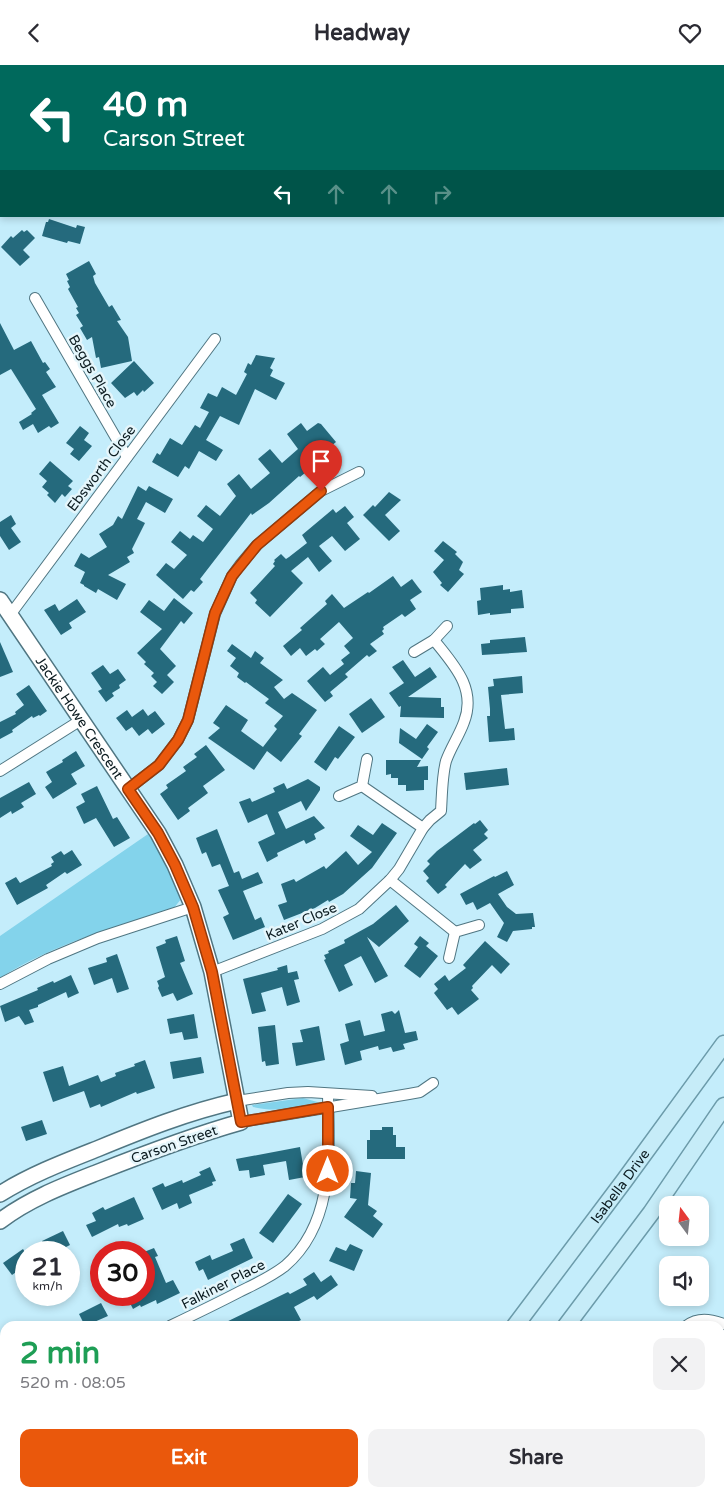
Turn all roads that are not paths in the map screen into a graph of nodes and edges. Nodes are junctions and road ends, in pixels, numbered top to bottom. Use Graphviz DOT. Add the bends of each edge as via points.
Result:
graph roads {
  1 [pos="35,298"];
  2 [pos="216,339"];
  3 [pos="127,457"];
  4 [pos="359,471"];
  5 [pos="0,600"];
  6 [pos="10,615"];
  7 [pos="447,625"];
  8 [pos="434,640"];
  9 [pos="414,652"];
  10 [pos="81,720"];
  11 [pos="367,759"];
  12 [pos="0,771"];
  13 [pos="362,786"];
  14 [pos="128,789"];
  15 [pos="339,796"];
  16 [pos="423,828"];
  17 [pos="390,880"];
  18 [pos="193,907"];
  19 [pos="479,925"];
  20 [pos="455,932"];
  21 [pos="448,958"];
  22 [pos="212,972"];
  23 [pos="0,984"];
  24 [pos="724,1044"];
  25 [pos="433,1083"];
  26 [pos="328,1093"];
  27 [pos="388,1098"];
  28 [pos="237,1101"];
  29 [pos="724,1106"];
  30 [pos="328,1107"];
  31 [pos="241,1122"];
  32 [pos="0,1194"];
  33 [pos="0,1221"];
  34 [pos="180,1321"];
  35 [pos="519,1321"];
  36 [pos="570,1321"];
  37 [pos="697,1321"];
  38 [pos="715,1321"];
  1 -- 3 [label="street, Beggs Place"];
  2 -- 3 [label="street, Ebsworth Close"];
  3 -- 6 [label="street, Ebsworth Close"];
  4 -- 14 [label="street" via="321,491 257,545 240,565 215,613 188,720 178,740 159,765"];
  5 -- 6 [label="street, Jackie Howe Crescent"];
  6 -- 10 [label="street, Jackie Howe Crescent"];
  7 -- 8 [label="street"];
  8 -- 9 [label="street"];
  8 -- 16 [label="street, Kater Close" via="461,675 468,707 445,763 441,811"];
  10 -- 12 [label="street"];
  10 -- 14 [label="street, Jackie Howe Crescent"];
  11 -- 13 [label="street"];
  13 -- 15 [label="street"];
  13 -- 16 [label="street"];
  14 -- 18 [label="street, Jackie Howe Crescent" via="175,865"];
  16 -- 17 [label="street, Kater Close"];
  17 -- 20 [label="street"];
  17 -- 22 [label="street, Kater Close" via="370,901 347,917"];
  18 -- 22 [label="street, Jackie Howe Crescent"];
  18 -- 23 [label="street" via="98,938"];
  19 -- 20 [label="street"];
  20 -- 21 [label="street"];
  22 -- 28 [label="street, Jackie Howe Crescent"];
  24 -- 35 [label="main road, Isabella Drive"];
  25 -- 27 [label="street, Carson Street" via="420,1092"];
  26 -- 27 [label="street, Carson Street"];
  26 -- 28 [label="street, Carson Street" via="288,1093"];
  26 -- 30 [label="street, Falkiner Place"];
  27 -- 30 [label="street, Carson Street"];
  28 -- 31 [label="street, Jackie Howe Crescent"];
  28 -- 32 [label="street, Carson Street" via="156,1125 43,1171"];
  29 -- 36 [label="main road" via="651,1213"];
  30 -- 31 [label="street, Carson Street"];
  30 -- 34 [label="street, Falkiner Place" via="328,1171 324,1196 315,1224 301,1249 268,1278"];
  31 -- 33 [label="street, Carson Street" via="185,1138 64,1186 24,1204"];
  37 -- 38 [label="street"];
}
